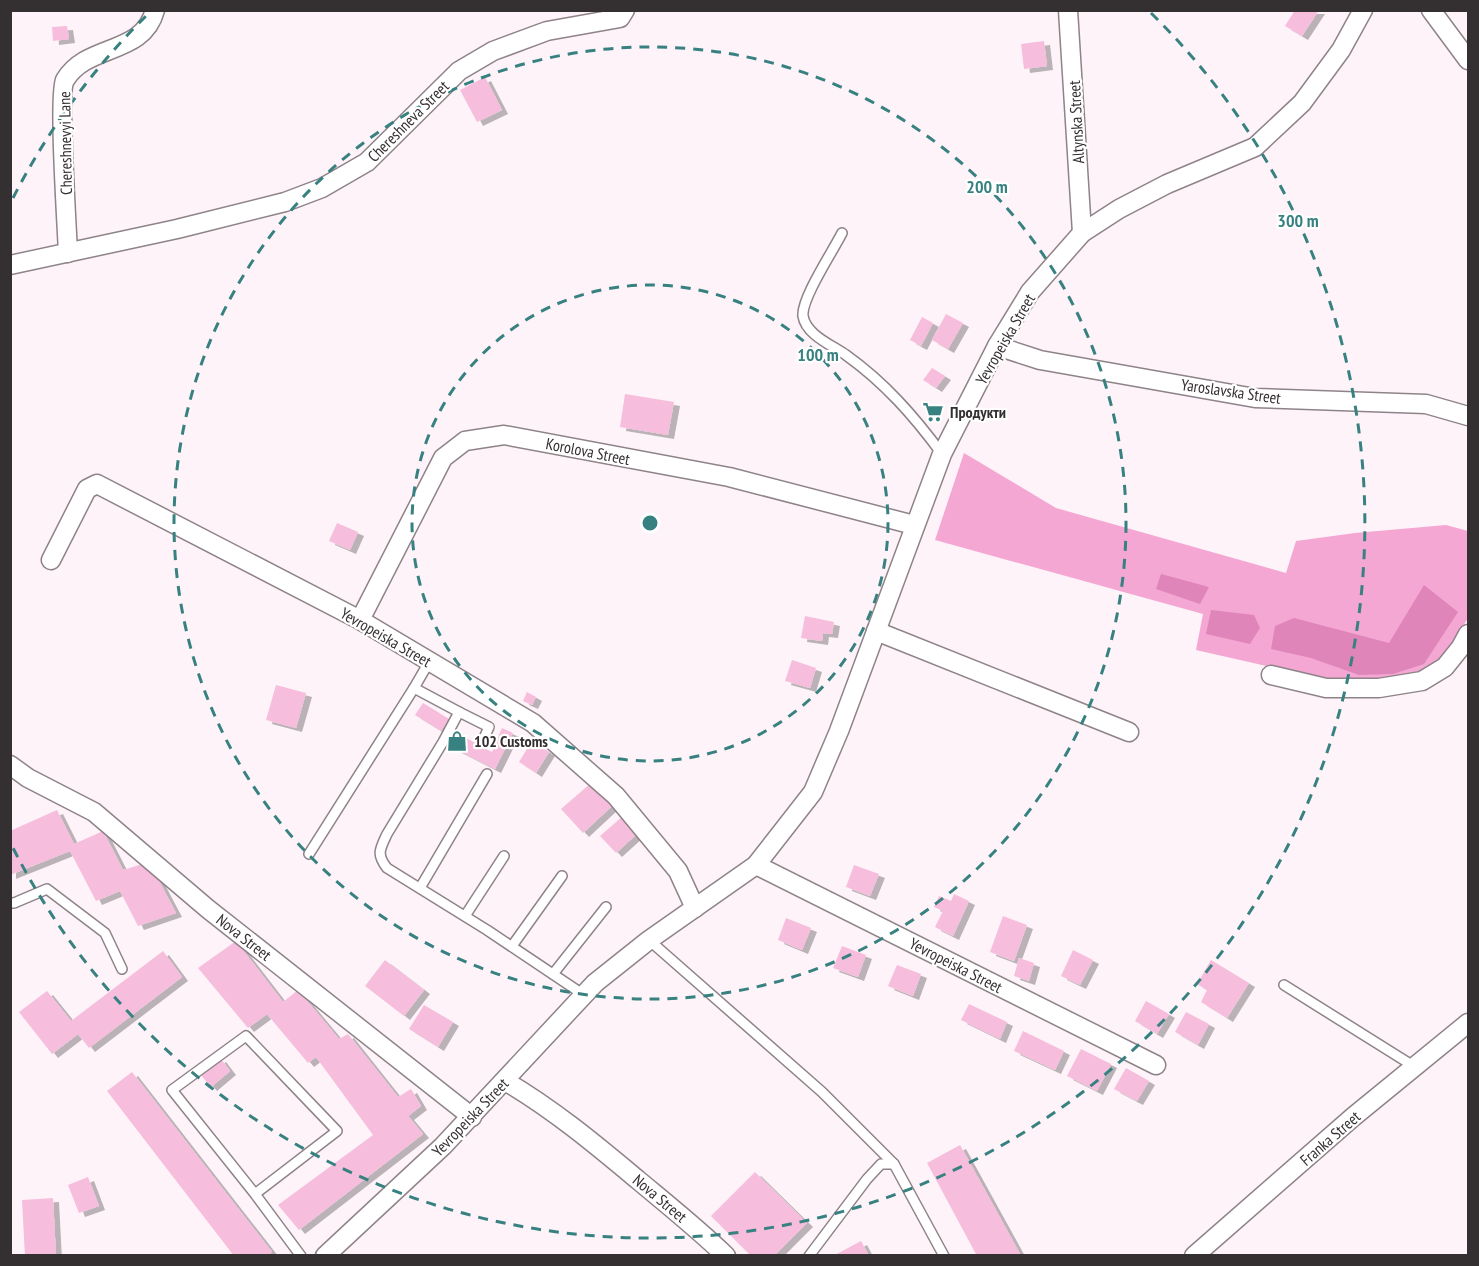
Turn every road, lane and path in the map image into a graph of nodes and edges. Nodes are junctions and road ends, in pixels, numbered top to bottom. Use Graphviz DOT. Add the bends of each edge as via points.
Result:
graph roads {
  1 [pos="155,10"];
  2 [pos="625,10"];
  3 [pos="1068,10"];
  4 [pos="1363,10"];
  5 [pos="1431,10"];
  6 [pos="1468,60"];
  7 [pos="1082,233"];
  8 [pos="842,234"];
  9 [pos="68,253"];
  10 [pos="10,265"];
  11 [pos="997,346"];
  12 [pos="1468,416"];
  13 [pos="942,454"];
  14 [pos="914,525"];
  15 [pos="51,560"];
  16 [pos="360,620"];
  17 [pos="876,631"];
  18 [pos="1468,634"];
  19 [pos="425,669"];
  20 [pos="1271,675"];
  21 [pos="414,688"];
  22 [pos="459,712"];
  23 [pos="1128,732"];
  24 [pos="484,738"];
  25 [pos="10,765"];
  26 [pos="487,774"];
  27 [pos="309,854"];
  28 [pos="504,856"];
  29 [pos="756,865"];
  30 [pos="562,876"];
  31 [pos="420,888"];
  32 [pos="10,903"];
  33 [pos="606,907"];
  34 [pos="695,908"];
  35 [pos="465,916"];
  36 [pos="649,940"];
  37 [pos="512,946"];
  38 [pos="122,969"];
  39 [pos="553,974"];
  40 [pos="1284,985"];
  41 [pos="584,995"];
  42 [pos="1468,1023"];
  43 [pos="1156,1065"];
  44 [pos="1415,1067"];
  45 [pos="505,1081"];
  46 [pos="472,1116"];
  47 [pos="894,1164"];
  48 [pos="255,1194"];
  49 [pos="301,1256"];
  50 [pos="325,1256"];
  51 [pos="726,1256"];
  52 [pos="809,1256"];
  53 [pos="944,1256"];
  54 [pos="1194,1256"];
  1 -- 9 [label="street, Chereshnevyi Lane" via="152,23 131,42 81,62 64,82"];
  2 -- 9 [label="street, Chereshneva Street" via="620,18 547,31 493,51 459,70 368,162 322,188 285,202"];
  3 -- 7 [label="street, Altynska Street"];
  4 -- 7 [label="street, Yevropeiska Street" via="1341,50 1302,103 1255,147 1167,184"];
  5 -- 6 [label="street"];
  7 -- 11 [label="street, Yevropeiska Street" via="1030,292"];
  8 -- 13 [label="lane" via="804,304 803,318 810,330 884,385"];
  9 -- 10 [label="street, Chereshneva Street"];
  11 -- 12 [label="street, Yaroslavska Street" via="1040,360 1255,398 1426,404"];
  11 -- 13 [label="street, Yevropeiska Street"];
  13 -- 14 [label="street, Yevropeiska Street"];
  14 -- 16 [label="street, Korolova Street" via="729,477 504,435 465,441 442,458"];
  14 -- 17 [label="street, Yevropeiska Street"];
  15 -- 16 [label="street, Yevropeiska Street" via="87,489 97,484"];
  16 -- 34 [label="street, Yevropeiska Street" via="533,723 616,796 678,871"];
  17 -- 23 [label="street"];
  17 -- 29 [label="street, Yevropeiska Street" via="813,792"];
  18 -- 20 [label="street" via="1445,667 1422,681 1379,688 1326,688"];
  19 -- 21 [label="lane"];
  21 -- 22 [label="lane"];
  21 -- 27 [label="lane"];
  22 -- 24 [label="lane" via="489,727"];
  22 -- 31 [label="lane" via="381,849 380,859 387,868"];
  25 -- 46 [label="street, Nova Street" via="94,812 208,909"];
  26 -- 31 [label="lane"];
  28 -- 35 [label="lane"];
  29 -- 34 [label="street, Yevropeiska Street"];
  29 -- 43 [label="street, Yevropeiska Street"];
  30 -- 37 [label="lane"];
  31 -- 35 [label="lane"];
  32 -- 38 [label="lane" via="47,889 105,933"];
  33 -- 39 [label="lane"];
  34 -- 36 [label="street, Yevropeiska Street"];
  35 -- 37 [label="lane"];
  36 -- 41 [label="street, Yevropeiska Street"];
  36 -- 47 [label="lane" via="822,1092"];
  37 -- 39 [label="lane"];
  39 -- 41 [label="lane"];
  40 -- 44 [label="lane"];
  41 -- 45 [label="street, Yevropeiska Street"];
  42 -- 44 [label="street, Franka Street"];
  44 -- 54 [label="street, Franka Street"];
  45 -- 46 [label="street, Yevropeiska Street"];
  45 -- 51 [label="street, Nova Street" via="602,1150"];
  46 -- 50 [label="street, Yevropeiska Street"];
  47 -- 52 [label="lane" via="881,1164 867,1179"];
  47 -- 53 [label="lane"];
  48 -- 48 [label="lane" via="338,1131 246,1036 172,1090"];
  48 -- 49 [label="lane"];
}
